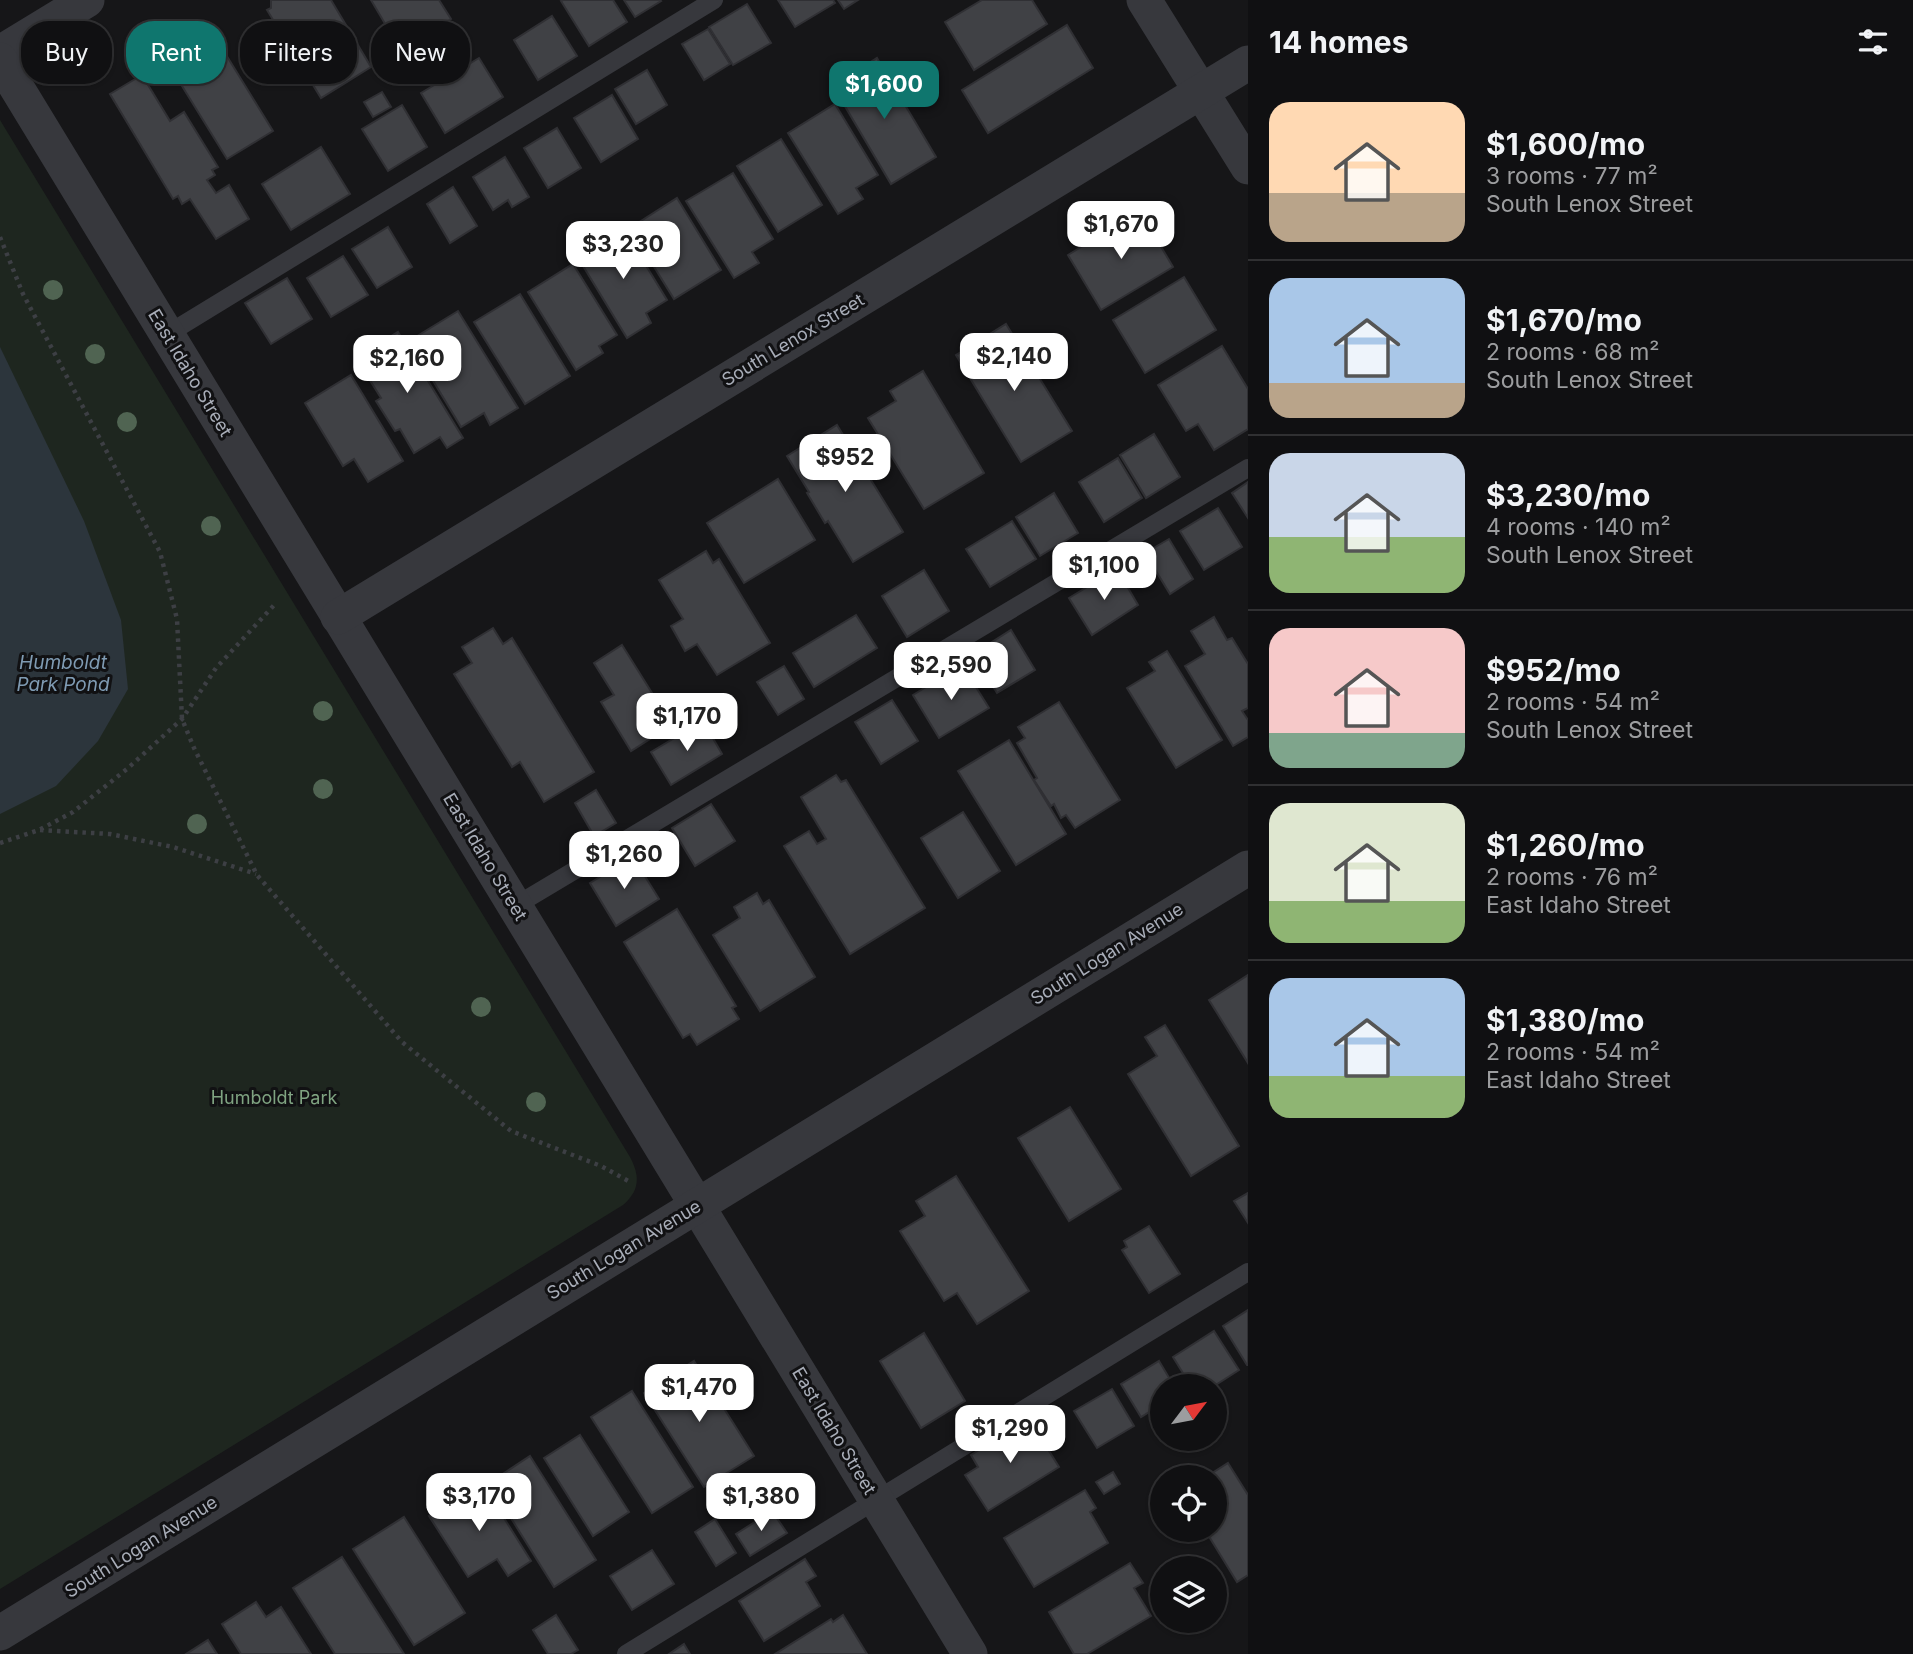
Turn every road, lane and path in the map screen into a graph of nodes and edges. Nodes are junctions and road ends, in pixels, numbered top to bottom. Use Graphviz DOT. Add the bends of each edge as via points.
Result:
graph roads {
  1 [pos="86,0"];
  2 [pos="714,0"];
  3 [pos="1144,0"];
  4 [pos="0,53"];
  5 [pos="0,60"];
  6 [pos="1248,63"];
  7 [pos="1201,92"];
  8 [pos="1248,167"];
  9 [pos="0,237"];
  10 [pos="166,335"];
  11 [pos="1248,468"];
  12 [pos="276,603"];
  13 [pos="338,617"];
  14 [pos="181,719"];
  15 [pos="39,830"];
  16 [pos="0,843"];
  17 [pos="1248,868"];
  18 [pos="257,874"];
  19 [pos="514,906"];
  20 [pos="632,1183"];
  21 [pos="697,1206"];
  22 [pos="1248,1272"];
  23 [pos="876,1500"];
  24 [pos="0,1633"];
  25 [pos="626,1654"];
  26 [pos="970,1654"];
  1 -- 4 [label="street"];
  2 -- 10 [label="lane"];
  3 -- 7 [label="street"];
  5 -- 10 [label="street, East Idaho Street"];
  6 -- 7 [label="street, South Lenox Street"];
  7 -- 8 [label="street"];
  7 -- 13 [label="street, South Lenox Street"];
  9 -- 14 [label="path" via="23,294 160,552 177,619"];
  10 -- 13 [label="street, East Idaho Street"];
  11 -- 19 [label="lane"];
  12 -- 14 [label="path" via="216,668"];
  13 -- 19 [label="street, East Idaho Street"];
  14 -- 15 [label="path" via="95,795"];
  14 -- 18 [label="path"];
  15 -- 16 [label="path"];
  15 -- 18 [label="path" via="110,834 160,844"];
  17 -- 21 [label="street, South Logan Avenue"];
  18 -- 20 [label="path" via="402,1042 511,1131"];
  19 -- 21 [label="street, East Idaho Street"];
  21 -- 23 [label="street, East Idaho Street"];
  21 -- 24 [label="street, South Logan Avenue"];
  22 -- 23 [label="lane"];
  23 -- 25 [label="lane"];
  23 -- 26 [label="street, East Idaho Street"];
}
